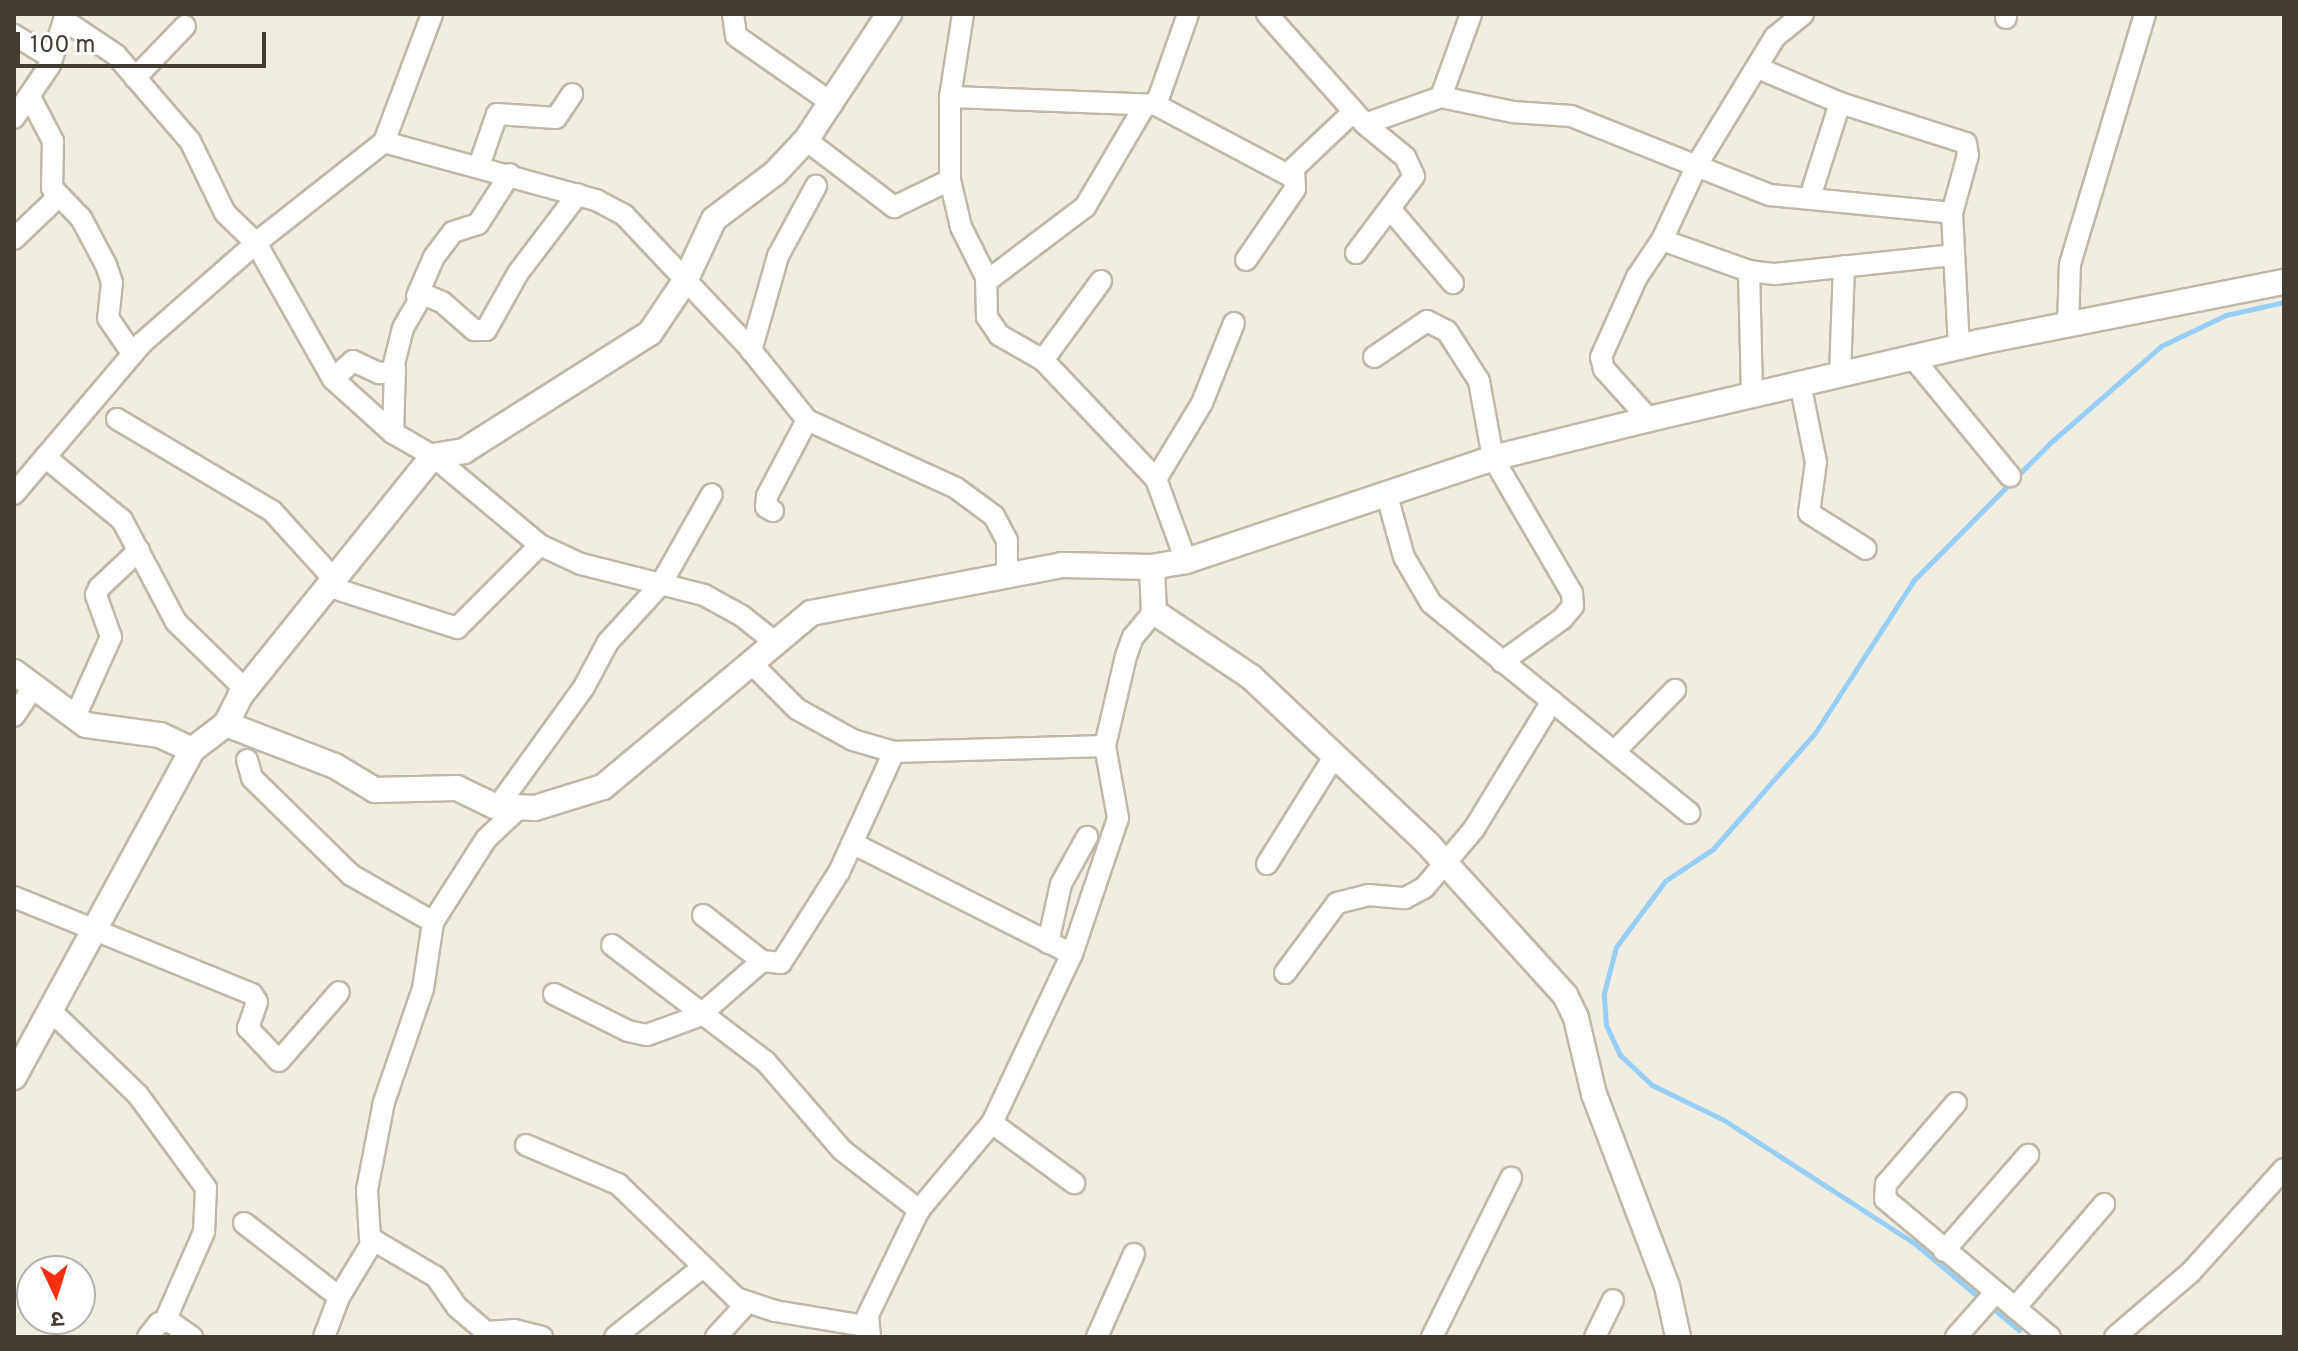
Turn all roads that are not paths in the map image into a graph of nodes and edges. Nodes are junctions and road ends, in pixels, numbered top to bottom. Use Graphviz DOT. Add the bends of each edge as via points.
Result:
graph roads {
  1 [pos="432,14"];
  2 [pos="733,14"];
  3 [pos="889,14"];
  4 [pos="963,14"];
  5 [pos="1188,14"];
  6 [pos="1267,14"];
  7 [pos="1471,14"];
  8 [pos="1803,14"];
  9 [pos="2145,14"];
  10 [pos="65,17"];
  11 [pos="185,26"];
  12 [pos="14,35"];
  13 [pos="52,58"];
  14 [pos="1758,68"];
  15 [pos="135,78"];
  16 [pos="572,94"];
  17 [pos="30,97"];
  18 [pos="950,97"];
  19 [pos="1441,97"];
  20 [pos="1840,103"];
  21 [pos="833,104"];
  22 [pos="1150,105"];
  23 [pos="14,118"];
  24 [pos="1359,118"];
  25 [pos="806,140"];
  26 [pos="384,142"];
  27 [pos="1698,163"];
  28 [pos="479,166"];
  29 [pos="510,174"];
  30 [pos="1294,178"];
  31 [pos="950,180"];
  32 [pos="816,186"];
  33 [pos="578,194"];
  34 [pos="58,197"];
  35 [pos="1810,197"];
  36 [pos="1391,210"];
  37 [pos="1952,213"];
  38 [pos="14,239"];
  39 [pos="1662,240"];
  40 [pos="256,243"];
  41 [pos="1356,253"];
  42 [pos="1952,255"];
  43 [pos="1246,260"];
  44 [pos="1844,266"];
  45 [pos="1749,271"];
  46 [pos="685,281"];
  47 [pos="987,281"];
  48 [pos="1101,281"];
  49 [pos="2284,282"];
  50 [pos="1453,283"];
  51 [pos="417,296"];
  52 [pos="1234,323"];
  53 [pos="2068,326"];
  54 [pos="1959,347"];
  55 [pos="751,351"];
  56 [pos="132,353"];
  57 [pos="1374,357"];
  58 [pos="1913,358"];
  59 [pos="1043,360"];
  60 [pos="395,368"];
  61 [pos="1840,375"];
  62 [pos="333,379"];
  63 [pos="1800,383"];
  64 [pos="1752,393"];
  65 [pos="117,419"];
  66 [pos="1649,419"];
  67 [pos="807,420"];
  68 [pos="393,433"];
  69 [pos="433,456"];
  70 [pos="45,457"];
  71 [pos="1493,458"];
  72 [pos="2010,476"];
  73 [pos="1156,479"];
  74 [pos="1386,492"];
  75 [pos="14,494"];
  76 [pos="712,494"];
  77 [pos="773,511"];
  78 [pos="540,545"];
  79 [pos="1866,549"];
  80 [pos="139,550"];
  81 [pos="1186,561"];
  82 [pos="1152,567"];
  83 [pos="1007,574"];
  84 [pos="330,582"];
  85 [pos="661,584"];
  86 [pos="1154,612"];
  87 [pos="776,643"];
  88 [pos="1502,662"];
  89 [pos="753,665"];
  90 [pos="14,672"];
  91 [pos="34,686"];
  92 [pos="246,690"];
  93 [pos="1675,690"];
  94 [pos="1552,701"];
  95 [pos="14,716"];
  96 [pos="75,717"];
  97 [pos="226,724"];
  98 [pos="1105,746"];
  99 [pos="1617,749"];
  100 [pos="192,750"];
  101 [pos="894,752"];
  102 [pos="1335,755"];
  103 [pos="247,760"];
  104 [pos="509,806"];
  105 [pos="1689,813"];
  106 [pos="1087,837"];
  107 [pos="852,843"];
  108 [pos="1267,864"];
  109 [pos="1446,864"];
  110 [pos="14,897"];
  111 [pos="703,915"];
  112 [pos="433,922"];
  113 [pos="98,927"];
  114 [pos="1048,943"];
  115 [pos="612,945"];
  116 [pos="1072,954"];
  117 [pos="762,961"];
  118 [pos="1285,973"];
  119 [pos="339,992"];
  120 [pos="554,994"];
  121 [pos="51,1011"];
  122 [pos="699,1016"];
  123 [pos="14,1077"];
  124 [pos="1956,1103"];
  125 [pos="992,1123"];
  126 [pos="526,1145"];
  127 [pos="2028,1155"];
  128 [pos="2284,1169"];
  129 [pos="1511,1178"];
  130 [pos="1074,1183"];
  131 [pos="2104,1204"];
  132 [pos="919,1210"];
  133 [pos="244,1223"];
  134 [pos="373,1241"];
  135 [pos="1944,1251"];
  136 [pos="1134,1254"];
  137 [pos="703,1267"];
  138 [pos="339,1297"];
  139 [pos="1989,1299"];
  140 [pos="1613,1300"];
  141 [pos="747,1303"];
  142 [pos="2015,1308"];
  143 [pos="165,1321"];
  144 [pos="868,1332"];
  145 [pos="490,1334"];
  146 [pos="148,1337"];
  147 [pos="192,1337"];
  148 [pos="324,1337"];
  149 [pos="542,1337"];
  150 [pos="615,1337"];
  151 [pos="716,1337"];
  152 [pos="1097,1337"];
  153 [pos="1432,1337"];
  154 [pos="1595,1337"];
  155 [pos="1678,1337"];
  156 [pos="1956,1337"];
  157 [pos="2050,1337"];
  158 [pos="2115,1337"];
  1 -- 26 [label="street"];
  2 -- 21 [label="street" via="736,36"];
  3 -- 21 [label="street"];
  4 -- 18 [label="street"];
  5 -- 22 [label="street"];
  6 -- 24 [label="street"];
  7 -- 19 [label="street"];
  8 -- 14 [label="street" via="1780,31"];
  9 -- 53 [label="street" via="2070,264"];
  10 -- 13 [label="street"];
  10 -- 15 [label="street" via="116,55"];
  11 -- 15 [label="street"];
  12 -- 13 [label="street"];
  13 -- 17 [label="street"];
  14 -- 20 [label="street"];
  14 -- 27 [label="street"];
  15 -- 40 [label="street" via="198,153 225,213"];
  16 -- 28 [label="street" via="556,118 497,114"];
  17 -- 23 [label="street"];
  17 -- 34 [label="street" via="53,141 50,180"];
  18 -- 22 [label="street"];
  18 -- 31 [label="street"];
  19 -- 24 [label="street"];
  19 -- 27 [label="street" via="1513,112 1571,116"];
  20 -- 35 [label="street"];
  20 -- 37 [label="street" via="1966,143 1968,155"];
  21 -- 25 [label="street"];
  22 -- 30 [label="street"];
  22 -- 47 [label="street" via="1085,207"];
  24 -- 30 [label="street" via="1301,158"];
  24 -- 36 [label="street" via="1412,168 1413,181"];
  25 -- 31 [label="street" via="894,207"];
  25 -- 46 [label="street" via="775,173 714,219"];
  26 -- 28 [label="street"];
  26 -- 40 [label="street"];
  27 -- 35 [label="street" via="1757,191"];
  27 -- 39 [label="street"];
  28 -- 29 [label="street"];
  29 -- 33 [label="street"];
  29 -- 51 [label="street" via="478,224 453,232 434,257"];
  30 -- 43 [label="street" via="1295,189"];
  31 -- 47 [label="street" via="961,227"];
  32 -- 55 [label="street" via="778,256"];
  33 -- 46 [label="street" via="624,215"];
  33 -- 51 [label="street" via="518,273 486,330 474,330 433,295"];
  34 -- 38 [label="street"];
  34 -- 56 [label="street" via="81,218 106,265 112,282 108,318"];
  35 -- 37 [label="street"];
  36 -- 41 [label="street"];
  36 -- 50 [label="street"];
  37 -- 42 [label="street"];
  39 -- 45 [label="street"];
  39 -- 66 [label="street" via="1637,277 1601,357 1604,369"];
  40 -- 56 [label="street"];
  40 -- 62 [label="street"];
  42 -- 44 [label="street"];
  42 -- 54 [label="street"];
  44 -- 45 [label="street" via="1775,274"];
  44 -- 61 [label="street"];
  45 -- 64 [label="street"];
  46 -- 55 [label="street"];
  46 -- 69 [label="street" via="650,333 464,451"];
  47 -- 59 [label="street" via="984,305 993,329"];
  48 -- 59 [label="street"];
  49 -- 53 [label="street"];
  51 -- 60 [label="street" via="403,328"];
  52 -- 73 [label="street" via="1202,403"];
  53 -- 54 [label="street"];
  54 -- 58 [label="street"];
  55 -- 67 [label="street"];
  56 -- 70 [label="street"];
  57 -- 71 [label="street" via="1417,326 1440,323 1479,381"];
  58 -- 61 [label="street"];
  58 -- 72 [label="street"];
  59 -- 73 [label="street"];
  60 -- 62 [label="street" via="385,374 353,361"];
  60 -- 68 [label="street"];
  61 -- 63 [label="street"];
  62 -- 68 [label="street"];
  63 -- 64 [label="street"];
  63 -- 79 [label="street" via="1816,462 1817,486 1809,513"];
  64 -- 66 [label="street"];
  65 -- 84 [label="street" via="272,511"];
  66 -- 71 [label="street"];
  67 -- 77 [label="street" via="767,496 766,507"];
  67 -- 83 [label="street" via="909,464 979,504 1003,527"];
  68 -- 69 [label="street"];
  69 -- 78 [label="street"];
  69 -- 84 [label="street"];
  70 -- 75 [label="street"];
  70 -- 80 [label="street" via="115,513"];
  71 -- 74 [label="street"];
  71 -- 88 [label="street" via="1574,601 1562,619"];
  73 -- 81 [label="street"];
  74 -- 81 [label="street"];
  74 -- 88 [label="street" via="1404,557 1419,587 1449,620"];
  76 -- 85 [label="street"];
  78 -- 84 [label="street" via="457,628"];
  78 -- 85 [label="street" via="581,564"];
  80 -- 92 [label="street" via="176,622"];
  80 -- 96 [label="street" via="96,595 111,637"];
  81 -- 82 [label="street"];
  82 -- 83 [label="street" via="1062,565"];
  82 -- 86 [label="street"];
  83 -- 87 [label="street" via="811,613"];
  84 -- 92 [label="street"];
  85 -- 87 [label="street" via="704,595"];
  85 -- 104 [label="street" via="608,642"];
  86 -- 98 [label="street" via="1133,637 1126,656"];
  86 -- 102 [label="street" via="1251,677"];
  87 -- 89 [label="street"];
  88 -- 94 [label="street"];
  89 -- 101 [label="street" via="797,709 853,740"];
  89 -- 104 [label="street" via="603,787 535,808"];
  90 -- 91 [label="street"];
  91 -- 95 [label="street"];
  91 -- 96 [label="street"];
  92 -- 97 [label="street"];
  93 -- 99 [label="street"];
  94 -- 99 [label="street"];
  94 -- 109 [label="street" via="1474,829"];
  96 -- 100 [label="street" via="86,725 160,735"];
  97 -- 100 [label="street"];
  97 -- 104 [label="street" via="335,766 375,790 457,788"];
  98 -- 101 [label="street"];
  98 -- 116 [label="street" via="1118,818"];
  99 -- 105 [label="street"];
  100 -- 113 [label="street"];
  101 -- 107 [label="street"];
  102 -- 108 [label="street"];
  102 -- 109 [label="street"];
  103 -- 112 [label="street" via="252,778 351,875"];
  104 -- 112 [label="street"];
  106 -- 114 [label="street" via="1061,884"];
  107 -- 114 [label="street"];
  107 -- 117 [label="street" via="781,963"];
  109 -- 118 [label="street" via="1424,888 1405,898 1368,895 1337,903"];
  109 -- 155 [label="street" via="1556,984 1576,1018 1588,1078 1667,1286"];
  110 -- 113 [label="street"];
  111 -- 117 [label="street"];
  112 -- 134 [label="street" via="423,989 396,1058 370,1164 368,1223"];
  113 -- 119 [label="street" via="252,994 257,1002 248,1028 279,1061"];
  113 -- 121 [label="street"];
  114 -- 116 [label="street"];
  115 -- 122 [label="street"];
  116 -- 125 [label="street"];
  117 -- 122 [label="street"];
  120 -- 122 [label="street" via="637,1034 671,1029"];
  121 -- 123 [label="street"];
  121 -- 143 [label="street" via="138,1095 206,1188 204,1232"];
  122 -- 132 [label="street" via="766,1062 842,1150"];
  124 -- 135 [label="street" via="1883,1191 1888,1204"];
  125 -- 130 [label="street"];
  125 -- 132 [label="street"];
  126 -- 137 [label="street" via="618,1184"];
  127 -- 135 [label="street"];
  128 -- 158 [label="street" via="2210,1253"];
  129 -- 153 [label="street"];
  131 -- 142 [label="street"];
  132 -- 144 [label="street"];
  133 -- 138 [label="street"];
  134 -- 138 [label="street"];
  134 -- 145 [label="street" via="428,1271 457,1307"];
  135 -- 139 [label="street"];
  136 -- 152 [label="street"];
  137 -- 141 [label="street"];
  137 -- 150 [label="street"];
  138 -- 148 [label="street"];
  139 -- 142 [label="street"];
  139 -- 156 [label="street"];
  140 -- 154 [label="street"];
  141 -- 144 [label="street"];
  141 -- 151 [label="street"];
  142 -- 157 [label="street"];
  143 -- 146 [label="street"];
  143 -- 147 [label="street"];
  145 -- 149 [label="street" via="514,1330"];
}
